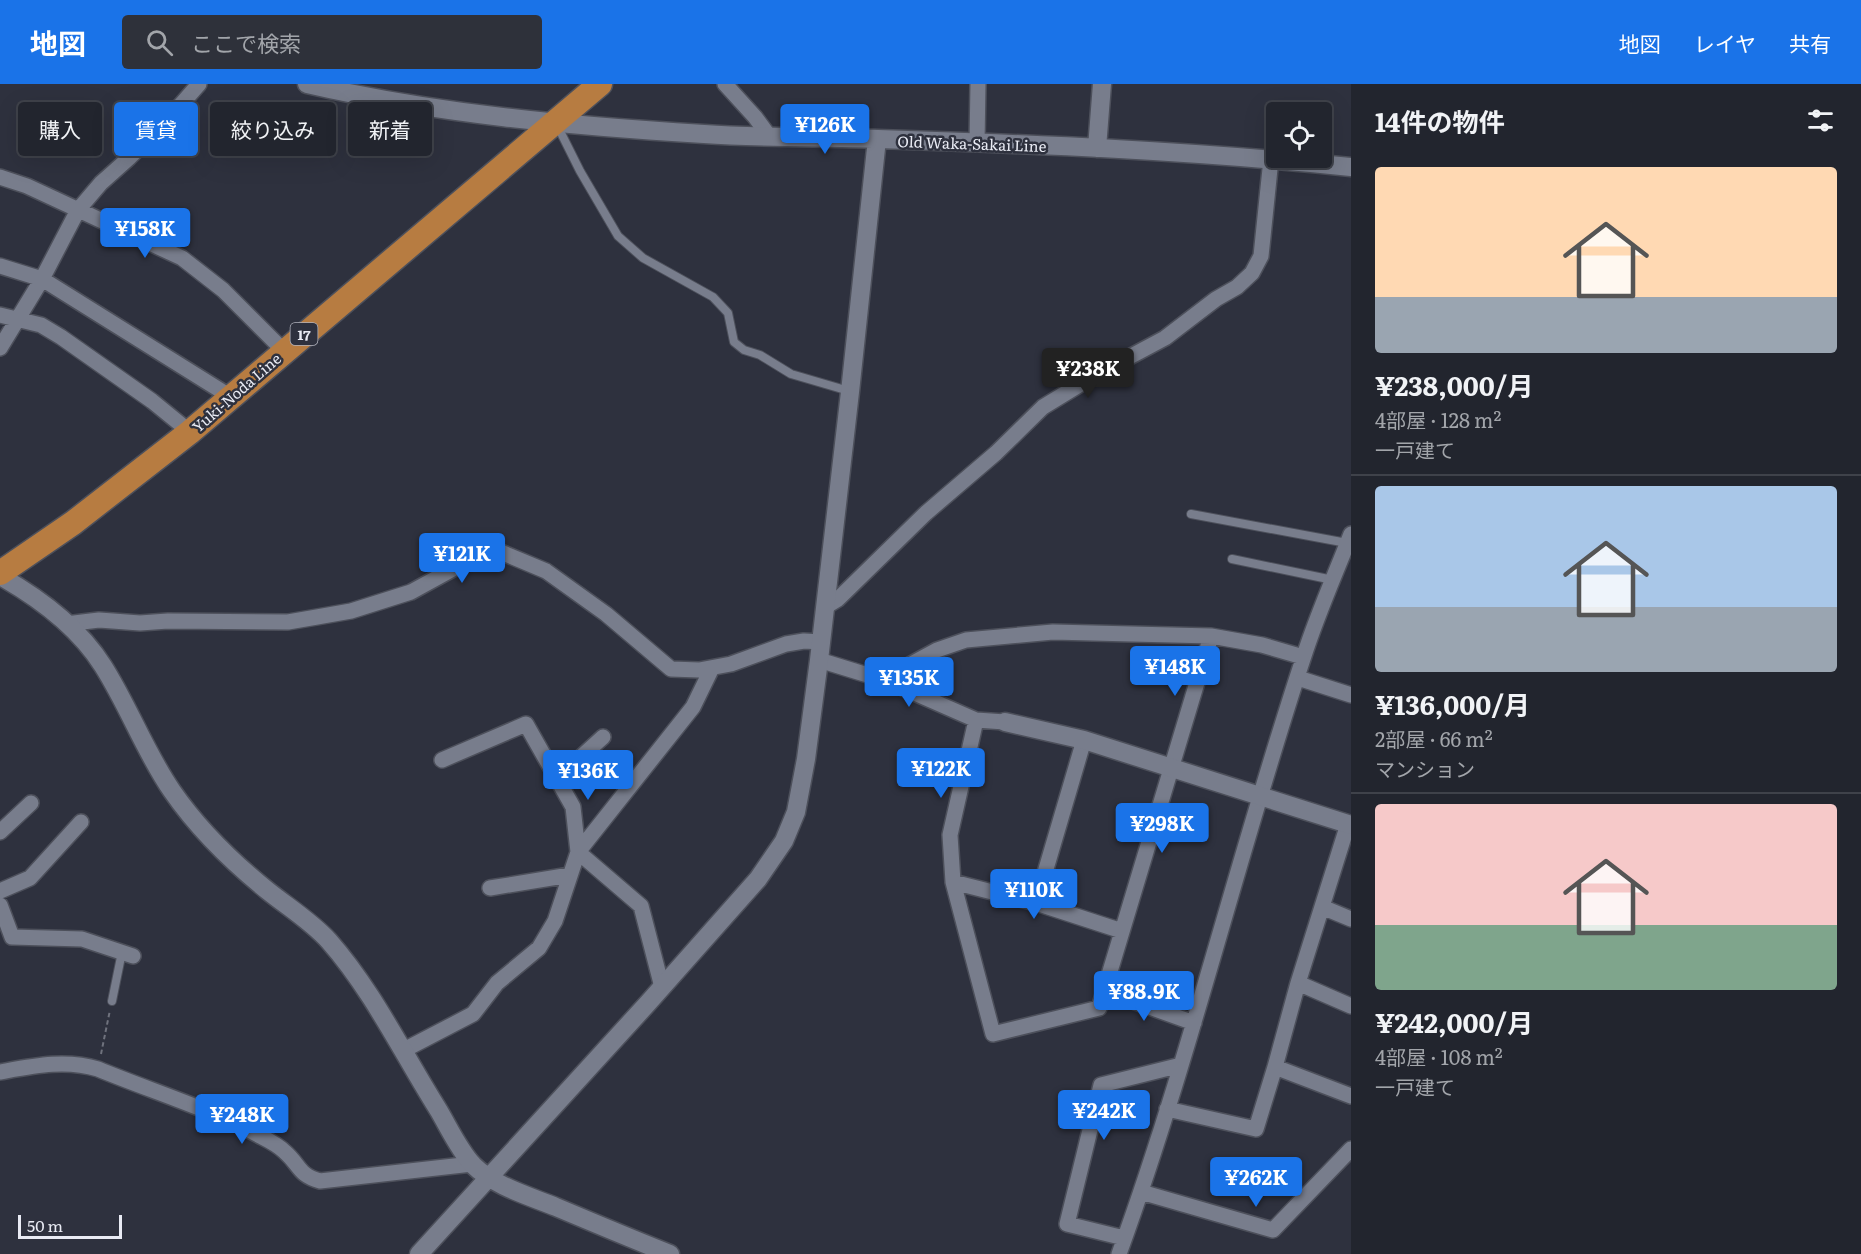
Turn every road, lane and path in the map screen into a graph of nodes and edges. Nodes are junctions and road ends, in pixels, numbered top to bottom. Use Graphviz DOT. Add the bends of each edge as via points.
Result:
graph roads {
  1 [pos="199,84"];
  2 [pos="307,84"];
  3 [pos="600,84"];
  4 [pos="725,84"];
  5 [pos="978,84"];
  6 [pos="1102,84"];
  7 [pos="558,128"];
  8 [pos="769,136"];
  9 [pos="877,139"];
  10 [pos="977,142"];
  11 [pos="1097,148"];
  12 [pos="1266,159"];
  13 [pos="1332,165"];
  14 [pos="1351,167"];
  15 [pos="1270,168"];
  16 [pos="0,177"];
  17 [pos="78,210"];
  18 [pos="0,266"];
  19 [pos="42,279"];
  20 [pos="0,315"];
  21 [pos="18,319"];
  22 [pos="0,348"];
  23 [pos="284,351"];
  24 [pos="850,392"];
  25 [pos="231,397"];
  26 [pos="190,432"];
  27 [pos="1191,514"];
  28 [pos="1349,539"];
  29 [pos="1232,559"];
  30 [pos="0,574"];
  31 [pos="1333,580"];
  32 [pos="825,607"];
  33 [pos="66,624"];
  34 [pos="1211,636"];
  35 [pos="820,651"];
  36 [pos="1304,657"];
  37 [pos="712,668"];
  38 [pos="1298,678"];
  39 [pos="887,681"];
  40 [pos="1351,695"];
  41 [pos="976,720"];
  42 [pos="1005,722"];
  43 [pos="603,737"];
  44 [pos="1084,740"];
  45 [pos="442,760"];
  46 [pos="1172,767"];
  47 [pos="557,779"];
  48 [pos="1261,796"];
  49 [pos="31,803"];
  50 [pos="81,822"];
  51 [pos="1349,825"];
  52 [pos="0,832"];
  53 [pos="578,852"];
  54 [pos="570,875"];
  55 [pos="953,882"];
  56 [pos="490,888"];
  57 [pos="0,891"];
  58 [pos="1036,903"];
  59 [pos="0,905"];
  60 [pos="1322,907"];
  61 [pos="1351,919"];
  62 [pos="1122,931"];
  63 [pos="6,938"];
  64 [pos="128,954"];
  65 [pos="1298,983"];
  66 [pos="662,987"];
  67 [pos="1105,991"];
  68 [pos="112,1001"];
  69 [pos="1351,1005"];
  70 [pos="1194,1023"];
  71 [pos="404,1050"];
  72 [pos="1181,1065"];
  73 [pos="1275,1067"];
  74 [pos="98,1069"];
  75 [pos="0,1072"];
  76 [pos="1351,1096"];
  77 [pos="1167,1109"];
  78 [pos="1351,1149"];
  79 [pos="472,1164"];
  80 [pos="489,1178"];
  81 [pos="1141,1192"];
  82 [pos="1124,1238"];
  83 [pos="419,1254"];
  84 [pos="670,1254"];
  85 [pos="1119,1254"];
  1 -- 17 [label="street"];
  2 -- 7 [label="street, Old Waka-Sakai Line"];
  3 -- 7 [label="main road, Yuki-Noda Line / 17"];
  4 -- 8 [label="street"];
  5 -- 10 [label="street"];
  6 -- 11 [label="street"];
  7 -- 8 [label="street, Old Waka-Sakai Line"];
  7 -- 23 [label="main road, Yuki-Noda Line / 17"];
  7 -- 24 [label="lane" via="618,236 644,258 713,297 728,313 734,342 791,374"];
  8 -- 9 [label="street, Old Waka-Sakai Line"];
  9 -- 10 [label="street, Old Waka-Sakai Line"];
  9 -- 24 [label="street"];
  10 -- 11 [label="street, Old Waka-Sakai Line"];
  11 -- 12 [label="street, Old Waka-Sakai Line"];
  13 -- 14 [label="street, Old Waka-Sakai Line"];
  15 -- 32 [label="street" via="1260,256 1252,273 1165,338 1043,407"];
  16 -- 17 [label="street"];
  17 -- 19 [label="street"];
  17 -- 23 [label="street" via="182,258 223,290"];
  18 -- 19 [label="street"];
  19 -- 21 [label="street"];
  19 -- 25 [label="street"];
  20 -- 21 [label="street"];
  21 -- 22 [label="street"];
  21 -- 26 [label="street" via="41,325 61,337"];
  23 -- 25 [label="main road, Yuki-Noda Line / 17"];
  24 -- 32 [label="street"];
  25 -- 26 [label="main road, Yuki-Noda Line / 17"];
  26 -- 30 [label="main road, Yuki-Noda Line / 17"];
  27 -- 28 [label="lane"];
  28 -- 31 [label="street"];
  29 -- 31 [label="lane"];
  30 -- 33 [label="street"];
  31 -- 36 [label="street"];
  32 -- 35 [label="street"];
  33 -- 37 [label="street" via="99,620 288,622 351,611 411,592 482,553 496,550 546,572 606,614 671,669"];
  33 -- 71 [label="street" via="102,665 153,761 197,824 248,875 327,938"];
  34 -- 36 [label="street"];
  34 -- 39 [label="street" via="1053,632 966,640 937,650"];
  34 -- 46 [label="street"];
  35 -- 37 [label="street" via="804,641"];
  35 -- 39 [label="street"];
  35 -- 66 [label="street" via="806,759 798,801 784,841 758,879"];
  36 -- 38 [label="street"];
  37 -- 53 [label="street" via="693,707"];
  38 -- 40 [label="street"];
  38 -- 48 [label="street"];
  39 -- 41 [label="street"];
  41 -- 42 [label="street"];
  41 -- 55 [label="street" via="950,835"];
  42 -- 44 [label="street"];
  43 -- 47 [label="street"];
  44 -- 46 [label="street"];
  44 -- 58 [label="street"];
  45 -- 47 [label="street" via="526,724"];
  46 -- 48 [label="street"];
  46 -- 62 [label="street"];
  47 -- 53 [label="street" via="573,807"];
  48 -- 51 [label="street"];
  48 -- 70 [label="street"];
  49 -- 52 [label="street"];
  50 -- 57 [label="street" via="30,878"];
  51 -- 60 [label="street"];
  53 -- 54 [label="street"];
  53 -- 66 [label="street" via="641,906"];
  54 -- 56 [label="street"];
  54 -- 71 [label="street" via="555,921 539,948 497,983 473,1014"];
  55 -- 58 [label="street"];
  55 -- 67 [label="street" via="993,1034 1099,1008"];
  58 -- 62 [label="street"];
  59 -- 63 [label="street"];
  60 -- 61 [label="street"];
  60 -- 65 [label="street"];
  62 -- 67 [label="street"];
  63 -- 64 [label="street" via="82,939"];
  64 -- 68 [label="lane"];
  65 -- 69 [label="street"];
  65 -- 73 [label="street"];
  66 -- 80 [label="street"];
  67 -- 70 [label="street"];
  68 -- 74 [label="path"];
  70 -- 72 [label="street"];
  71 -- 79 [label="street"];
  72 -- 77 [label="street"];
  72 -- 82 [label="street" via="1101,1085 1067,1224"];
  73 -- 76 [label="street"];
  73 -- 77 [label="street" via="1256,1129"];
  74 -- 75 [label="street" via="81,1064 46,1064"];
  74 -- 79 [label="street" via="236,1124 286,1153 301,1172 320,1181"];
  77 -- 81 [label="street"];
  78 -- 81 [label="street" via="1273,1230"];
  79 -- 80 [label="street"];
  80 -- 83 [label="street"];
  80 -- 84 [label="street"];
  81 -- 82 [label="street"];
  82 -- 85 [label="street"];
}
